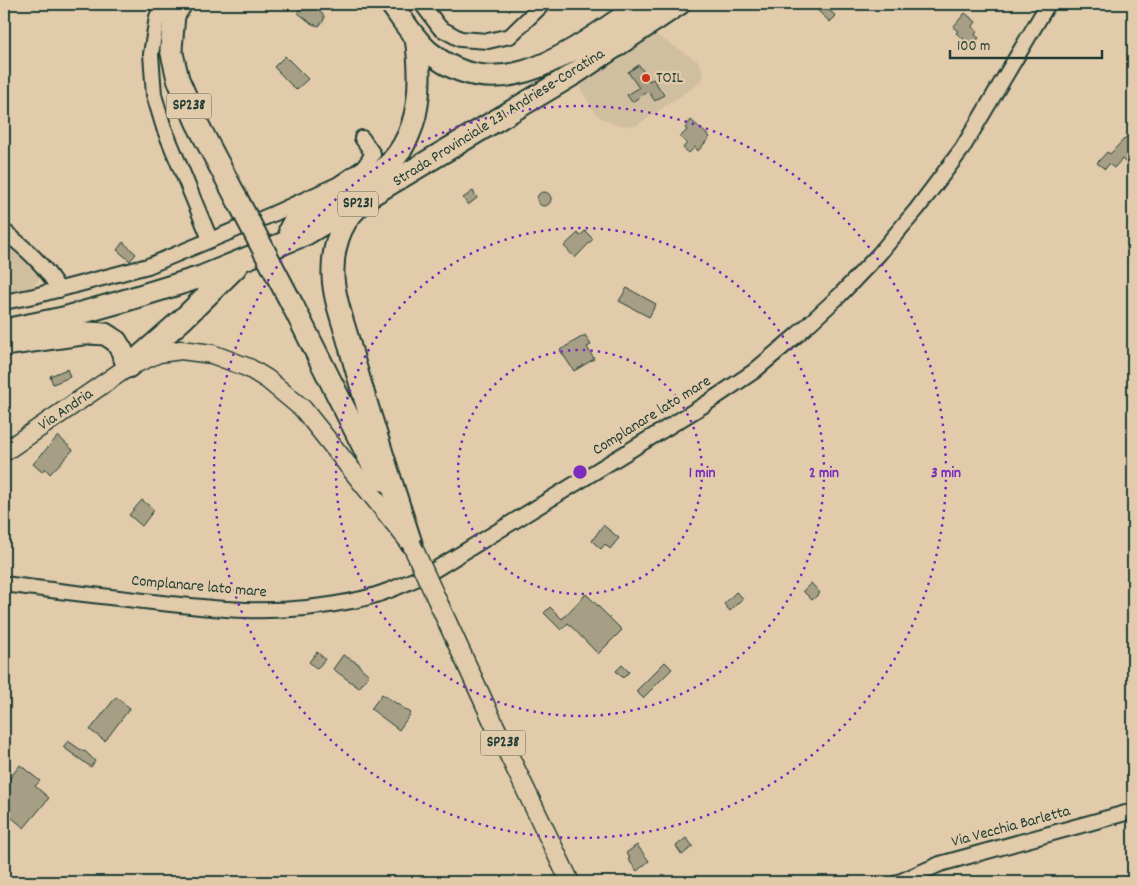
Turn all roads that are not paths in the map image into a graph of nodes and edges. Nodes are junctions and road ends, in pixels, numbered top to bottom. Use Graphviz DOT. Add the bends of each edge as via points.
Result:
graph roads {
  1 [pos="163,4"];
  2 [pos="181,4"];
  3 [pos="391,4"];
  4 [pos="422,4"];
  5 [pos="542,4"];
  6 [pos="642,4"];
  7 [pos="659,4"];
  8 [pos="679,4"];
  9 [pos="1048,4"];
  10 [pos="416,38"];
  11 [pos="362,138"];
  12 [pos="404,176"];
  13 [pos="290,229"];
  14 [pos="4,231"];
  15 [pos="210,239"];
  16 [pos="244,259"];
  17 [pos="59,290"];
  18 [pos="4,302"];
  19 [pos="4,318"];
  20 [pos="4,330"];
  21 [pos="4,345"];
  22 [pos="128,367"];
  23 [pos="4,452"];
  24 [pos="411,544"];
  25 [pos="4,584"];
  26 [pos="1133,811"];
  27 [pos="570,882"];
  28 [pos="900,882"];
  1 -- 15 [label="street" via="157,17 151,54 154,95 164,128"];
  2 -- 24 [label="highway, SP238, bridge" via="174,15 171,48 178,79 197,123 294,306"];
  3 -- 10 [label="highway"];
  4 -- 5 [label="street" via="440,28 460,39 488,41 510,36"];
  6 -- 10 [label="highway" via="558,59 515,75 466,72 440,60"];
  7 -- 13 [label="highway, Strada Provinciale 231 Andriese-Coratina / SP231" via="382,181"];
  8 -- 12 [label="highway, Strada Provinciale 231 Andriese-Coratina / SP231" via="574,74"];
  9 -- 25 [label="street, Complanare lato mare" via="956,156 880,254 832,303 752,372 704,406 431,572 394,589 353,601 268,612"];
  10 -- 13 [label="highway" via="420,88 411,128 402,147 392,162 376,175 299,216"];
  11 -- 15 [label="street" via="373,154 364,167 329,188"];
  12 -- 16 [label="highway, Strada Provinciale 231 Andriese-Coratina / SP231" via="306,234"];
  12 -- 24 [label="highway" via="356,208 337,241 333,279 359,381"];
  13 -- 19 [label="highway, Strada Provinciale 231 Andriese-Coratina / SP231" via="170,275"];
  14 -- 17 [label="street" via="31,252"];
  15 -- 17 [label="street" via="148,266"];
  16 -- 20 [label="highway, Strada Provinciale 231 Andriese-Coratina / SP231" via="200,277 120,302"];
  16 -- 22 [label="highway"];
  17 -- 18 [label="street"];
  21 -- 22 [label="highway" via="88,333 105,334 116,341"];
  22 -- 23 [label="main road, Via Andria"];
  22 -- 24 [label="main road, Via Andria" via="159,353 181,350 212,354 249,368 267,379 303,409"];
  24 -- 27 [label="main road, SP238, bridge"];
  26 -- 28 [label="street, Via Vecchia Barletta" via="940,864"];
}
